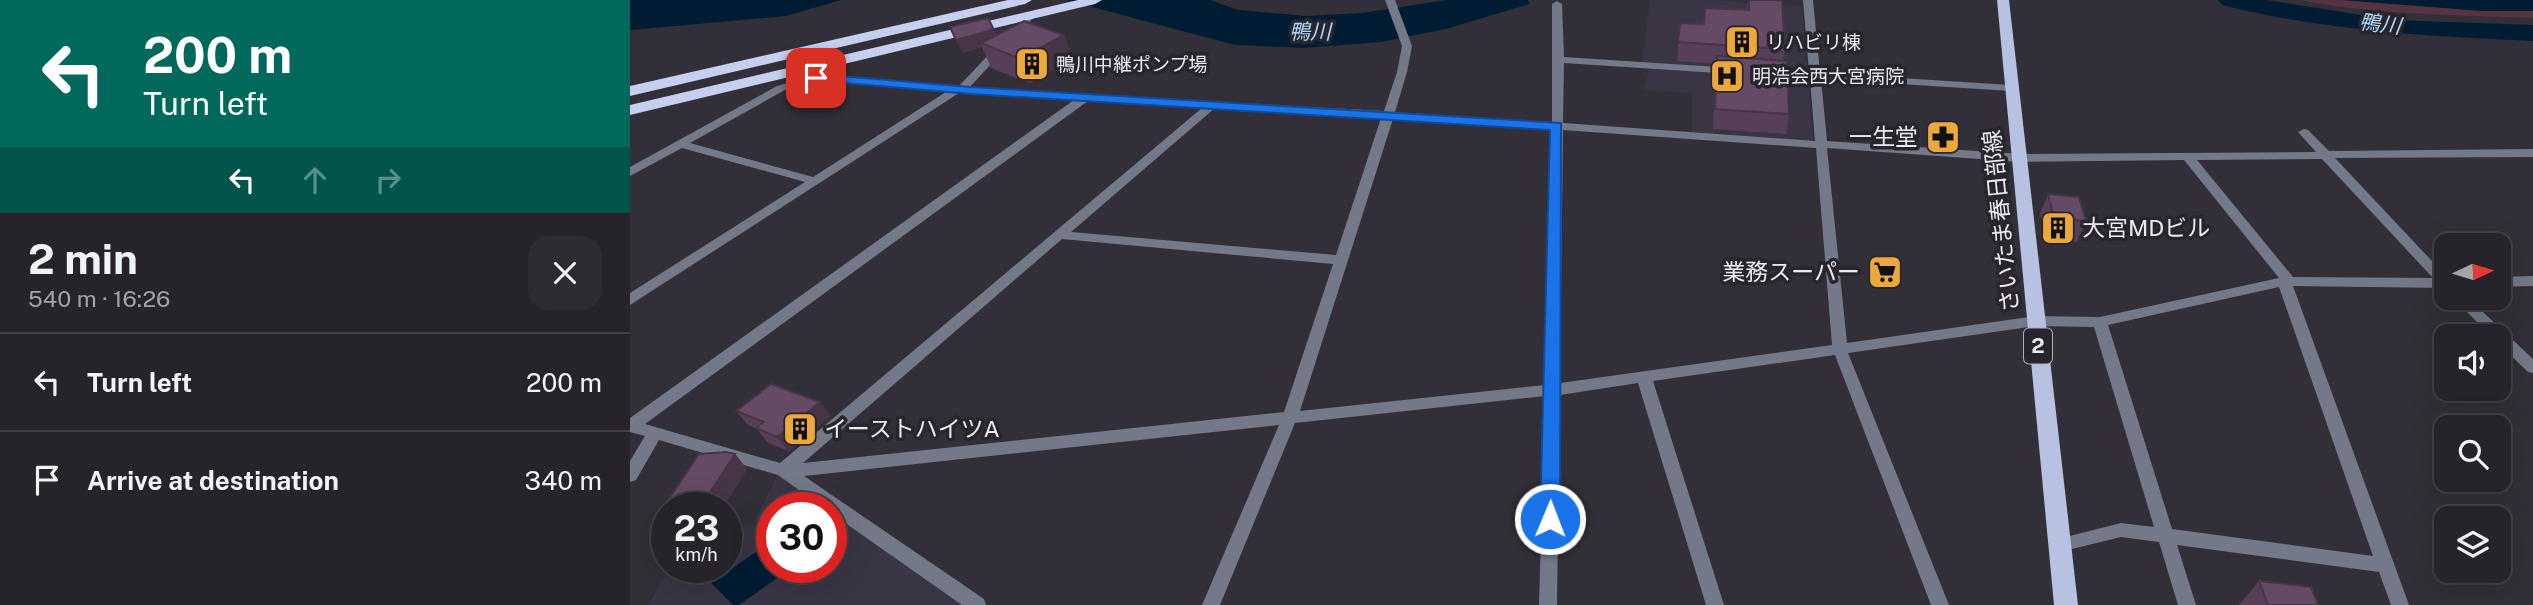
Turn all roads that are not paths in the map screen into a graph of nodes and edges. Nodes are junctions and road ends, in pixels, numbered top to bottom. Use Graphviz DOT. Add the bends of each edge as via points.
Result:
graph roads {
  1 [pos="1025,0"];
  2 [pos="1095,0"];
  3 [pos="1808,0"];
  4 [pos="2003,0"];
  5 [pos="1392,3"];
  6 [pos="1557,4"];
  7 [pos="1031,15"];
  8 [pos="1559,60"];
  9 [pos="1747,72"];
  10 [pos="1761,73"];
  11 [pos="1815,76"];
  12 [pos="2011,88"];
  13 [pos="959,90"];
  14 [pos="630,91"];
  15 [pos="1086,97"];
  16 [pos="1212,105"];
  17 [pos="630,110"];
  18 [pos="1388,115"];
  19 [pos="1557,126"];
  20 [pos="2304,132"];
  21 [pos="680,144"];
  22 [pos="1821,144"];
  23 [pos="2533,153"];
  24 [pos="2325,155"];
  25 [pos="2188,157"];
  26 [pos="2021,158"];
  27 [pos="630,172"];
  28 [pos="816,181"];
  29 [pos="1059,235"];
  30 [pos="1341,260"];
  31 [pos="2434,271"];
  32 [pos="2287,281"];
  33 [pos="2533,281"];
  34 [pos="2511,282"];
  35 [pos="2434,284"];
  36 [pos="630,300"];
  37 [pos="2473,310"];
  38 [pos="2035,321"];
  39 [pos="2100,322"];
  40 [pos="1840,350"];
  41 [pos="2533,368"];
  42 [pos="1644,377"];
  43 [pos="1552,390"];
  44 [pos="1290,418"];
  45 [pos="631,426"];
  46 [pos="655,433"];
  47 [pos="783,470"];
  48 [pos="630,475"];
  49 [pos="2166,536"];
  50 [pos="2060,545"];
  51 [pos="2386,565"];
  52 [pos="977,605"];
  53 [pos="1211,605"];
  54 [pos="1548,605"];
  55 [pos="1715,605"];
  56 [pos="1940,605"];
  57 [pos="2066,605"];
  58 [pos="2187,605"];
  59 [pos="2400,605"];
  1 -- 14 [label="highway"];
  2 -- 7 [label="highway"];
  3 -- 11 [label="street"];
  4 -- 12 [label="main road, さいたま春日部線 / 2"];
  5 -- 18 [label="street" via="1407,46"];
  6 -- 8 [label="street"];
  7 -- 13 [label="street"];
  7 -- 17 [label="highway"];
  8 -- 9 [label="street"];
  8 -- 19 [label="street"];
  10 -- 11 [label="street"];
  11 -- 12 [label="street"];
  11 -- 22 [label="street"];
  12 -- 26 [label="main road, さいたま春日部線 / 2"];
  13 -- 15 [label="street"];
  13 -- 21 [label="street" via="816,78 781,88"];
  13 -- 28 [label="street"];
  15 -- 16 [label="street"];
  15 -- 45 [label="street"];
  16 -- 18 [label="street"];
  16 -- 29 [label="street"];
  18 -- 19 [label="street"];
  18 -- 30 [label="street"];
  19 -- 22 [label="street"];
  19 -- 43 [label="street"];
  20 -- 24 [label="street"];
  21 -- 27 [label="street"];
  21 -- 28 [label="street"];
  22 -- 26 [label="street"];
  22 -- 40 [label="street"];
  23 -- 24 [label="street"];
  24 -- 25 [label="street"];
  24 -- 31 [label="street"];
  25 -- 26 [label="street"];
  25 -- 32 [label="street"];
  26 -- 38 [label="main road, さいたま春日部線 / 2"];
  28 -- 36 [label="street"];
  29 -- 30 [label="street"];
  29 -- 47 [label="street"];
  30 -- 44 [label="street"];
  32 -- 35 [label="street"];
  32 -- 39 [label="street"];
  32 -- 51 [label="street"];
  33 -- 34 [label="street"];
  37 -- 41 [label="street"];
  38 -- 39 [label="street"];
  38 -- 40 [label="street"];
  38 -- 50 [label="main road, さいたま春日部線 / 2"];
  39 -- 49 [label="street"];
  40 -- 42 [label="street"];
  40 -- 56 [label="street"];
  42 -- 43 [label="street"];
  42 -- 55 [label="street"];
  43 -- 44 [label="street"];
  43 -- 54 [label="street"];
  44 -- 47 [label="street"];
  44 -- 53 [label="street"];
  45 -- 46 [label="street"];
  46 -- 47 [label="street"];
  46 -- 48 [label="street"];
  47 -- 52 [label="street"];
  49 -- 50 [label="street" via="2121,530"];
  49 -- 51 [label="street"];
  49 -- 58 [label="street"];
  50 -- 57 [label="main road, さいたま春日部線 / 2"];
  51 -- 59 [label="street"];
}
